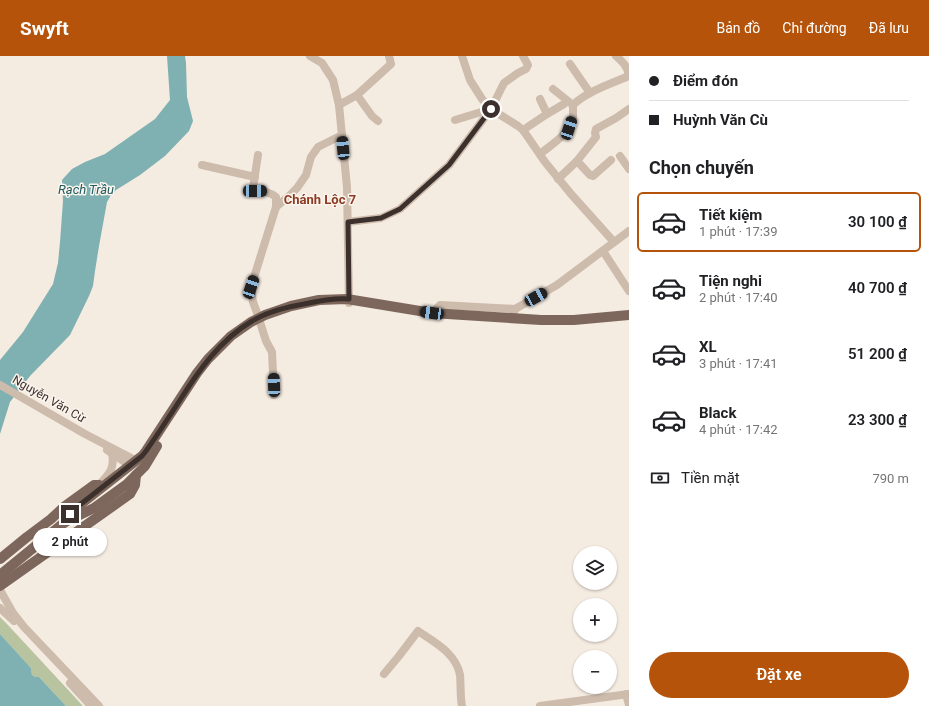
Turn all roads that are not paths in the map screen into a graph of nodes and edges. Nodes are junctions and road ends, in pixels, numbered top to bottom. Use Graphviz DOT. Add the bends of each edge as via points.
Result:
graph roads {
  1 [pos="310,56"];
  2 [pos="389,56"];
  3 [pos="462,56"];
  4 [pos="524,56"];
  5 [pos="616,56"];
  6 [pos="324,59"];
  7 [pos="570,64"];
  8 [pos="629,76"];
  9 [pos="553,89"];
  10 [pos="590,94"];
  11 [pos="357,95"];
  12 [pos="540,99"];
  13 [pos="564,104"];
  14 [pos="339,105"];
  15 [pos="573,105"];
  16 [pos="491,109"];
  17 [pos="629,109"];
  18 [pos="547,114"];
  19 [pos="455,120"];
  20 [pos="378,121"];
  21 [pos="523,130"];
  22 [pos="342,135"];
  23 [pos="540,154"];
  24 [pos="258,155"];
  25 [pos="620,156"];
  26 [pos="611,160"];
  27 [pos="577,161"];
  28 [pos="202,165"];
  29 [pos="629,168"];
  30 [pos="255,177"];
  31 [pos="558,179"];
  32 [pos="276,207"];
  33 [pos="348,222"];
  34 [pos="629,231"];
  35 [pos="614,242"];
  36 [pos="603,251"];
  37 [pos="629,291"];
  38 [pos="349,301"];
  39 [pos="629,314"];
  40 [pos="513,317"];
  41 [pos="260,320"];
  42 [pos="629,321"];
  43 [pos="0,385"];
  44 [pos="274,395"];
  45 [pos="85,434"];
  46 [pos="112,453"];
  47 [pos="137,464"];
  48 [pos="136,480"];
  49 [pos="103,484"];
  50 [pos="65,522"];
  51 [pos="1,560"];
  52 [pos="0,570"];
  53 [pos="4,580"];
  54 [pos="0,590"];
  55 [pos="0,608"];
  56 [pos="384,674"];
  57 [pos="628,694"];
  58 [pos="629,705"];
  59 [pos="91,706"];
  60 [pos="99,706"];
  61 [pos="462,706"];
  62 [pos="540,706"];
  1 -- 6 [label="street"];
  2 -- 11 [label="street" via="391,64"];
  3 -- 16 [label="street" via="470,80"];
  4 -- 16 [label="street" via="528,65 526,69 504,83"];
  5 -- 8 [label="street" via="627,68"];
  6 -- 14 [label="street" via="333,80"];
  7 -- 10 [label="street"];
  8 -- 10 [label="street"];
  9 -- 15 [label="street"];
  10 -- 15 [label="street"];
  11 -- 14 [label="street"];
  11 -- 20 [label="street"];
  12 -- 18 [label="street"];
  13 -- 18 [label="street"];
  14 -- 22 [label="street"];
  15 -- 23 [label="street" via="573,117 569,128"];
  16 -- 19 [label="street"];
  16 -- 21 [label="street"];
  16 -- 33 [label="street" via="449,165 400,209 381,218"];
  17 -- 27 [label="street" via="596,129 596,138"];
  18 -- 21 [label="street"];
  21 -- 23 [label="street"];
  22 -- 32 [label="street" via="318,147 311,157 306,175 297,188"];
  22 -- 33 [label="street"];
  23 -- 31 [label="street"];
  24 -- 30 [label="street"];
  25 -- 29 [label="street"];
  26 -- 27 [label="street" via="593,176"];
  27 -- 31 [label="street"];
  28 -- 30 [label="street"];
  30 -- 32 [label="street" via="255,191 265,191 274,195"];
  31 -- 35 [label="street"];
  32 -- 41 [label="street" via="251,287 253,302"];
  33 -- 38 [label="street"];
  34 -- 35 [label="street"];
  35 -- 36 [label="street"];
  36 -- 37 [label="street"];
  36 -- 40 [label="street"];
  38 -- 40 [label="main road" via="430,315"];
  38 -- 41 [label="main road" via="319,300 291,306 265,315"];
  39 -- 40 [label="main road" via="555,321"];
  40 -- 42 [label="main road" via="551,327"];
  41 -- 44 [label="street" via="272,352"];
  41 -- 47 [label="main road" via="251,322 231,336 206,362"];
  43 -- 45 [label="street, Nguyễn Văn Cừ"];
  45 -- 46 [label="street, Nguyễn Văn Cừ"];
  45 -- 47 [label="street, Nguyễn Văn Cừ"];
  46 -- 47 [label="street, Nguyễn Văn Cừ" via="126,463"];
  46 -- 49 [label="street" via="114,462"];
  47 -- 48 [label="main road"];
  47 -- 49 [label="main road"];
  48 -- 50 [label="main road" via="94,508"];
  48 -- 53 [label="main road" via="130,494"];
  49 -- 50 [label="main road" via="77,507"];
  49 -- 51 [label="main road" via="94,485 65,506"];
  50 -- 53 [label="main road, bridge"];
  52 -- 53 [label="main road" via="7,577"];
  54 -- 60 [label="street" via="21,623"];
  55 -- 59 [label="street"];
  56 -- 61 [label="street" via="418,631 442,647 453,659 459,671"];
  57 -- 58 [label="street"];
  57 -- 62 [label="street"];
}
